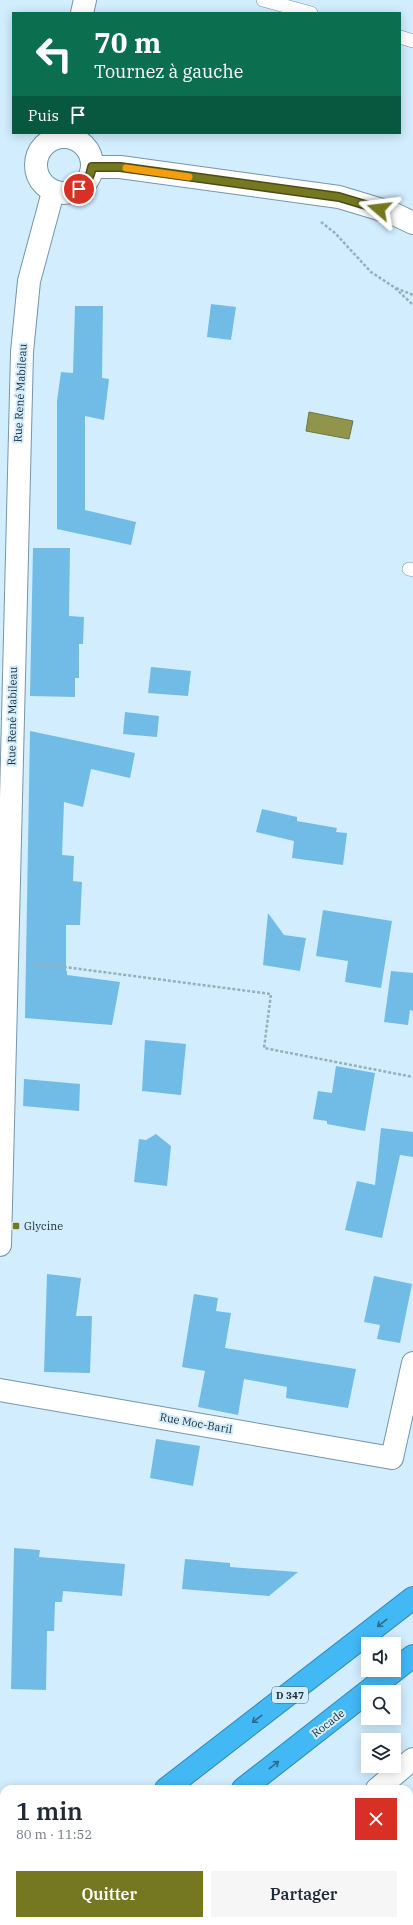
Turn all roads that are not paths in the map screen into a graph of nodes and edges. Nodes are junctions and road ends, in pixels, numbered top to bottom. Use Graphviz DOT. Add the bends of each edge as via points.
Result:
graph roads {
  1 [pos="85,0"];
  2 [pos="263,0"];
  3 [pos="82,12"];
  4 [pos="307,12"];
  5 [pos="401,37"];
  6 [pos="413,41"];
  7 [pos="69,135"];
  8 [pos="92,167"];
  9 [pos="53,192"];
  10 [pos="413,223"];
  11 [pos="0,1245"];
  12 [pos="413,1363"];
  13 [pos="0,1390"];
  14 [pos="413,1598"];
  15 [pos="413,1656"];
  16 [pos="413,1759"];
  17 [pos="171,1785"];
  18 [pos="248,1785"];
  19 [pos="382,1785"];
  1 -- 3 [label="main road"];
  2 -- 4 [label="lane"];
  5 -- 6 [label="lane"];
  7 -- 8 [label="main road" via="88,151"];
  7 -- 9 [label="main road" via="50,140 38,153 38,175 45,187"];
  8 -- 9 [label="main road" via="86,184 79,189 70,193"];
  8 -- 10 [label="main road" via="120,167 339,197 392,213"];
  9 -- 11 [label="main road, Rue René Mabileau" via="28,281 22,352"];
  12 -- 13 [label="main road, Rue Moc-Baril" via="392,1458"];
  14 -- 17 [label="highway, D 347, one-way"];
  18 -- 15 [label="highway, Rocade, one-way"];
  16 -- 19 [label="main road"];
}
